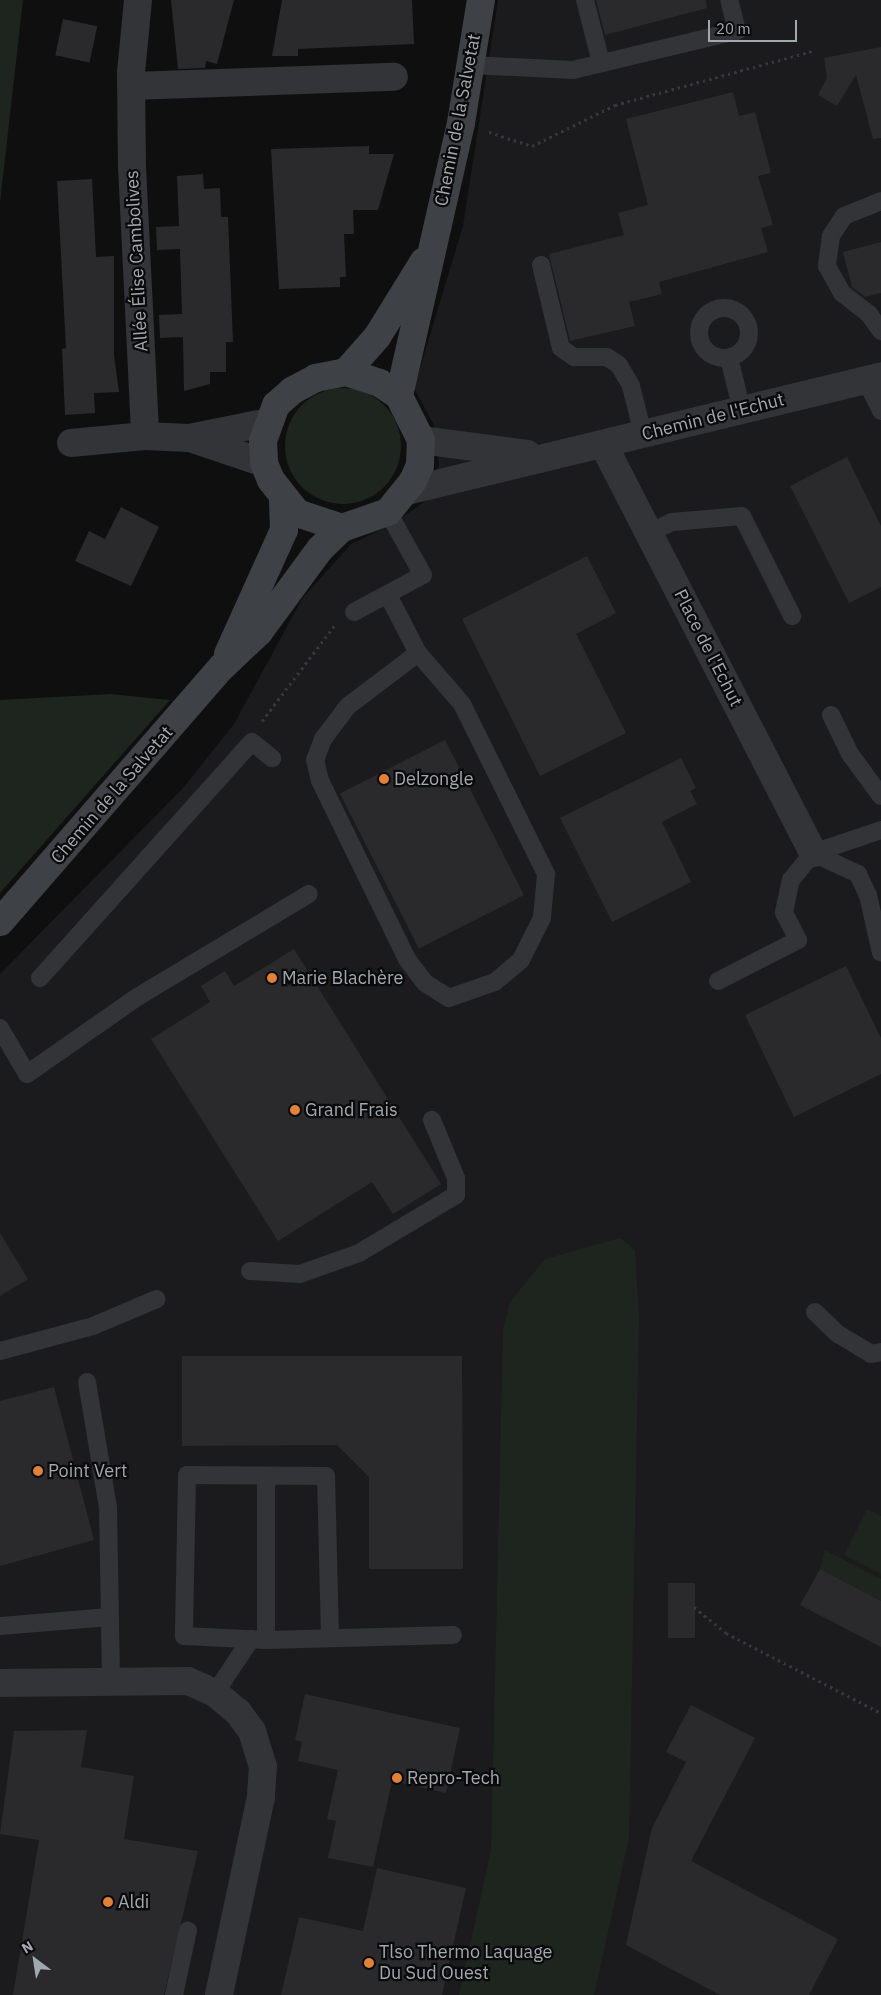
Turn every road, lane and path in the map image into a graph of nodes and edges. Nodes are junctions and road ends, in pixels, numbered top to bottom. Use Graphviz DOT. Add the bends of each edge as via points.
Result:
graph roads {
  1 [pos="138,0"];
  2 [pos="481,0"];
  3 [pos="584,0"];
  4 [pos="729,0"];
  5 [pos="816,50"];
  6 [pos="601,63"];
  7 [pos="471,65"];
  8 [pos="394,77"];
  9 [pos="132,86"];
  10 [pos="461,122"];
  11 [pos="881,201"];
  12 [pos="436,240"];
  13 [pos="540,266"];
  14 [pos="880,326"];
  15 [pos="729,358"];
  16 [pos="346,372"];
  17 [pos="873,378"];
  18 [pos="398,396"];
  19 [pos="742,410"];
  20 [pos="881,412"];
  21 [pos="269,422"];
  22 [pos="643,434"];
  23 [pos="145,436"];
  24 [pos="189,438"];
  25 [pos="420,440"];
  26 [pos="71,443"];
  27 [pos="603,444"];
  28 [pos="543,455"];
  29 [pos="264,463"];
  30 [pos="407,491"];
  31 [pos="283,497"];
  32 [pos="388,512"];
  33 [pos="342,528"];
  34 [pos="649,534"];
  35 [pos="388,595"];
  36 [pos="354,612"];
  37 [pos="792,616"];
  38 [pos="418,653"];
  39 [pos="222,666"];
  40 [pos="830,715"];
  41 [pos="252,742"];
  42 [pos="272,758"];
  43 [pos="881,796"];
  44 [pos="881,830"];
  45 [pos="813,853"];
  46 [pos="309,894"];
  47 [pos="0,922"];
  48 [pos="878,927"];
  49 [pos="881,953"];
  50 [pos="40,978"];
  51 [pos="718,981"];
  52 [pos="0,1028"];
  53 [pos="432,1120"];
  54 [pos="250,1271"];
  55 [pos="158,1299"];
  56 [pos="815,1312"];
  57 [pos="0,1351"];
  58 [pos="881,1352"];
  59 [pos="87,1382"];
  60 [pos="266,1476"];
  61 [pos="694,1607"];
  62 [pos="110,1617"];
  63 [pos="0,1626"];
  64 [pos="453,1635"];
  65 [pos="330,1638"];
  66 [pos="258,1639"];
  67 [pos="111,1682"];
  68 [pos="0,1683"];
  69 [pos="214,1693"];
  70 [pos="881,1713"];
  71 [pos="188,1930"];
  72 [pos="174,1995"];
  73 [pos="219,1995"];
  1 -- 9 [label="street, Allée Élise Cambolives"];
  2 -- 7 [label="main road, Chemin de la Salvetat"];
  3 -- 6 [label="lane"];
  4 -- 6 [label="lane" via="737,31"];
  5 -- 10 [label="path" via="615,105 532,146"];
  6 -- 7 [label="lane" via="573,70"];
  7 -- 10 [label="main road, Chemin de la Salvetat"];
  8 -- 9 [label="street"];
  9 -- 23 [label="street, Allée Élise Cambolives"];
  10 -- 12 [label="main road, Chemin de la Salvetat"];
  11 -- 14 [label="lane" via="844,216 831,236 827,266 842,293"];
  12 -- 16 [label="main road, Chemin de la Salvetat" via="377,336"];
  12 -- 18 [label="main road, Chemin de la Salvetat"];
  13 -- 22 [label="lane" via="561,348 574,357 607,357 619,365 631,386"];
  15 -- 19 [label="lane"];
  16 -- 18 [label="main road, Chemin de la Salvetat" via="380,383"];
  16 -- 21 [label="main road, Chemin de la Salvetat" via="316,378 292,392 276,405"];
  17 -- 19 [label="street, Chemin de l'Echut"];
  17 -- 20 [label="lane"];
  18 -- 25 [label="main road, Chemin de la Salvetat"];
  19 -- 22 [label="street, Chemin de l'Echut"];
  21 -- 24 [label="street"];
  21 -- 29 [label="main road, Chemin de la Salvetat"];
  22 -- 27 [label="street, Chemin de l'Echut"];
  23 -- 24 [label="street"];
  23 -- 26 [label="street"];
  24 -- 29 [label="street"];
  25 -- 28 [label="street, Chemin de l'Echut"];
  25 -- 30 [label="main road, Chemin de la Salvetat" via="420,465"];
  27 -- 28 [label="street, Chemin de l'Echut"];
  27 -- 34 [label="street, Place de l'Echut"];
  28 -- 30 [label="street, Chemin de l'Echut"];
  29 -- 31 [label="main road, Chemin de la Salvetat"];
  30 -- 32 [label="main road, Chemin de la Salvetat"];
  31 -- 33 [label="main road, Chemin de la Salvetat" via="297,512"];
  31 -- 39 [label="main road, Chemin de la Salvetat" via="284,530"];
  32 -- 33 [label="main road, Chemin de la Salvetat"];
  32 -- 35 [label="lane" via="423,575"];
  33 -- 39 [label="main road, Chemin de la Salvetat" via="320,548 259,632"];
  34 -- 37 [label="lane" via="672,522 742,516"];
  34 -- 45 [label="street, Place de l'Echut"];
  35 -- 36 [label="lane"];
  35 -- 38 [label="lane"];
  36 -- 41 [label="path" via="336,624 256,729"];
  38 -- 38 [label="lane" via="462,704 546,874 542,918 521,960 495,982 449,998 425,983 407,959 320,781 315,760 322,739 348,706"];
  39 -- 47 [label="main road, Chemin de la Salvetat"];
  40 -- 43 [label="lane" via="850,754"];
  41 -- 42 [label="lane"];
  41 -- 50 [label="lane"];
  44 -- 45 [label="lane"];
  45 -- 48 [label="lane" via="858,874"];
  45 -- 51 [label="lane" via="791,880 784,912 798,940"];
  46 -- 52 [label="lane" via="139,996 27,1074"];
  48 -- 49 [label="lane"];
  53 -- 54 [label="lane" via="456,1178 456,1195 359,1254 300,1274"];
  55 -- 57 [label="lane" via="93,1326"];
  56 -- 58 [label="lane" via="838,1334 871,1354"];
  59 -- 62 [label="lane" via="108,1507"];
  60 -- 65 [label="lane" via="326,1476"];
  60 -- 66 [label="lane"];
  60 -- 66 [label="lane" via="187,1475 184,1636"];
  61 -- 70 [label="path" via="726,1633"];
  62 -- 63 [label="lane"];
  62 -- 67 [label="lane"];
  64 -- 65 [label="lane"];
  65 -- 66 [label="lane"];
  66 -- 69 [label="lane"];
  67 -- 68 [label="street"];
  67 -- 69 [label="street" via="188,1682"];
  69 -- 73 [label="street" via="238,1712 252,1731 263,1766 261,1797"];
  71 -- 72 [label="lane"];
}
